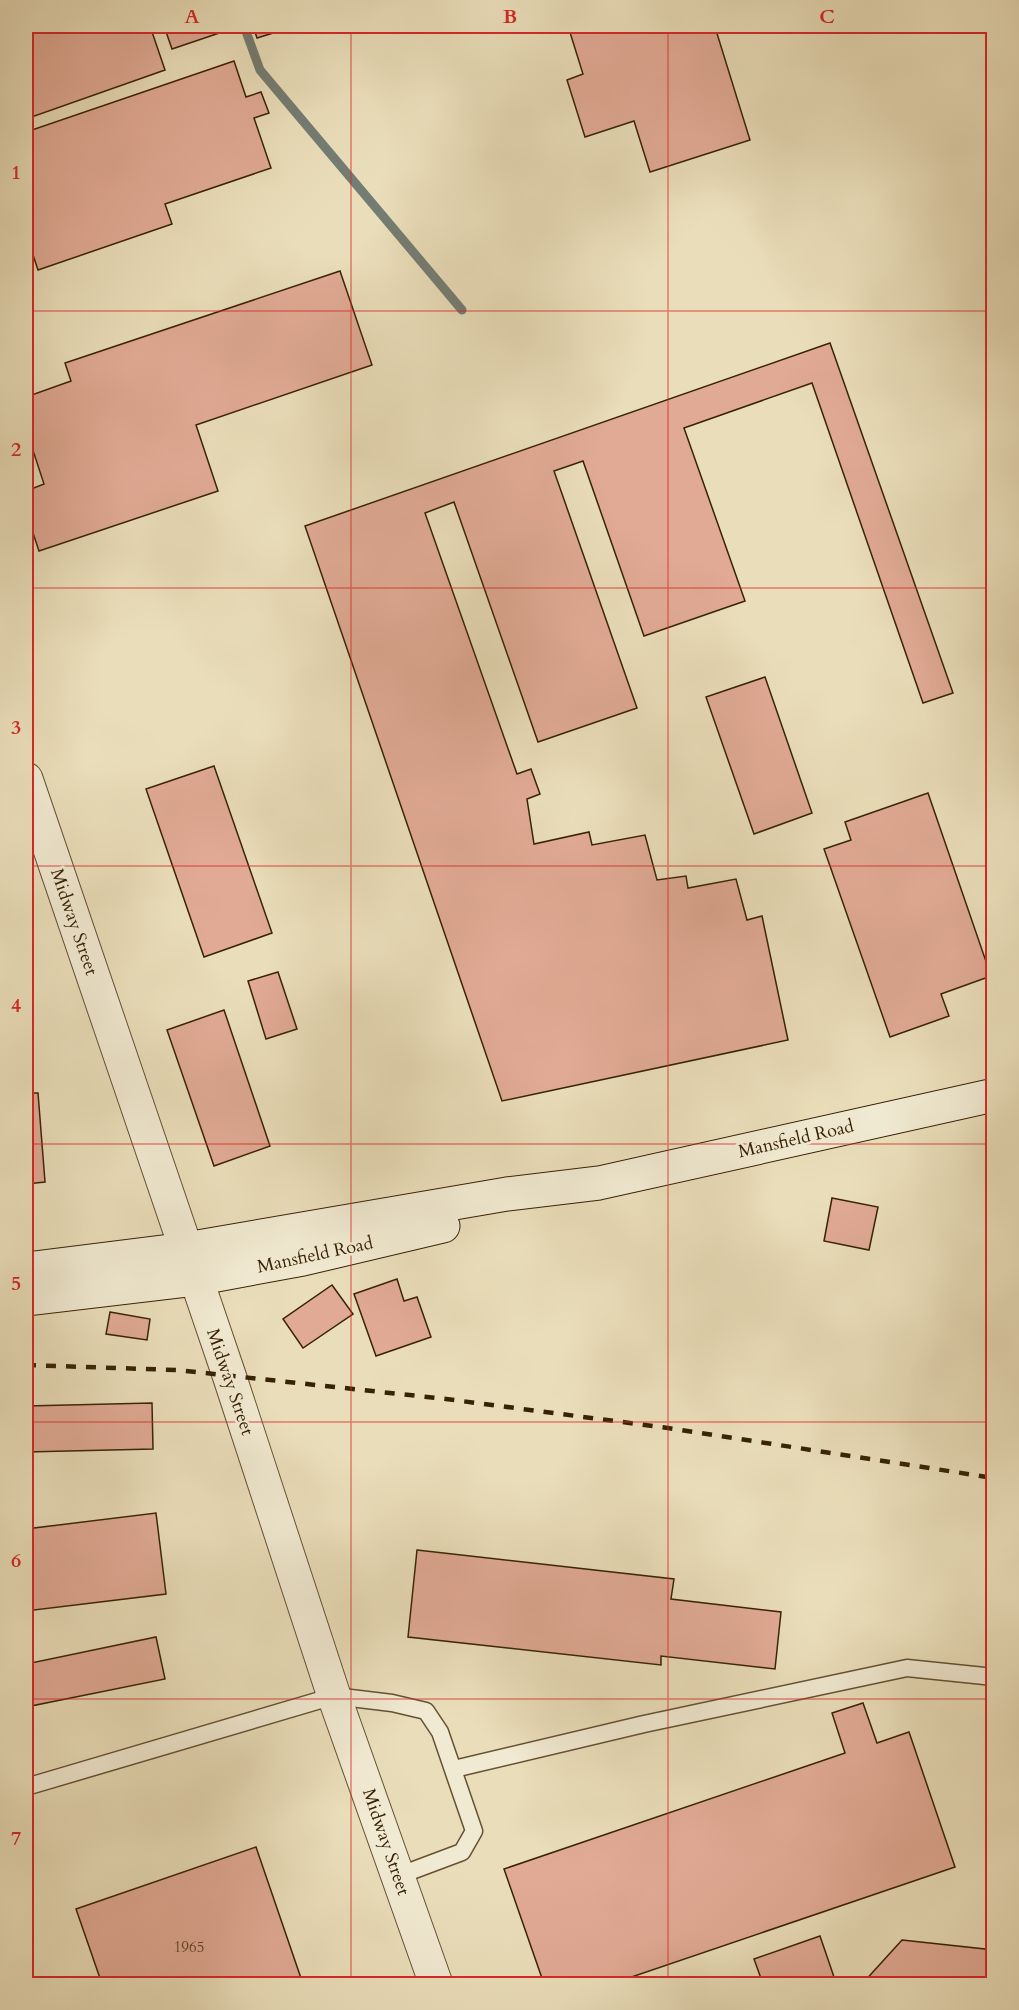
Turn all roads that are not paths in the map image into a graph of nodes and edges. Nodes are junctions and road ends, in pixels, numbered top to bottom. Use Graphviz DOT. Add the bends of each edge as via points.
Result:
graph roads {
  1 [pos="26,779"];
  2 [pos="993,1095"];
  3 [pos="190,1264"];
  4 [pos="26,1269"];
  5 [pos="26,1299"];
  6 [pos="993,1677"];
  7 [pos="334,1696"];
  8 [pos="454,1769"];
  9 [pos="26,1787"];
  10 [pos="398,1876"];
  11 [pos="436,1984"];
  1 -- 3 [label="street, Midway Street"];
  2 -- 3 [label="street, Mansfield Road" via="599,1183 543,1202 303,1259"];
  3 -- 4 [label="street, Mansfield Road"];
  3 -- 5 [label="street, Mansfield Road"];
  3 -- 7 [label="street, Midway Street"];
  6 -- 8 [label="lane" via="907,1668"];
  7 -- 8 [label="lane" via="426,1711 440,1732"];
  7 -- 9 [label="lane"];
  7 -- 10 [label="street, Midway Street"];
  8 -- 10 [label="lane" via="474,1831 462,1852"];
  10 -- 11 [label="street, Midway Street"];
}
